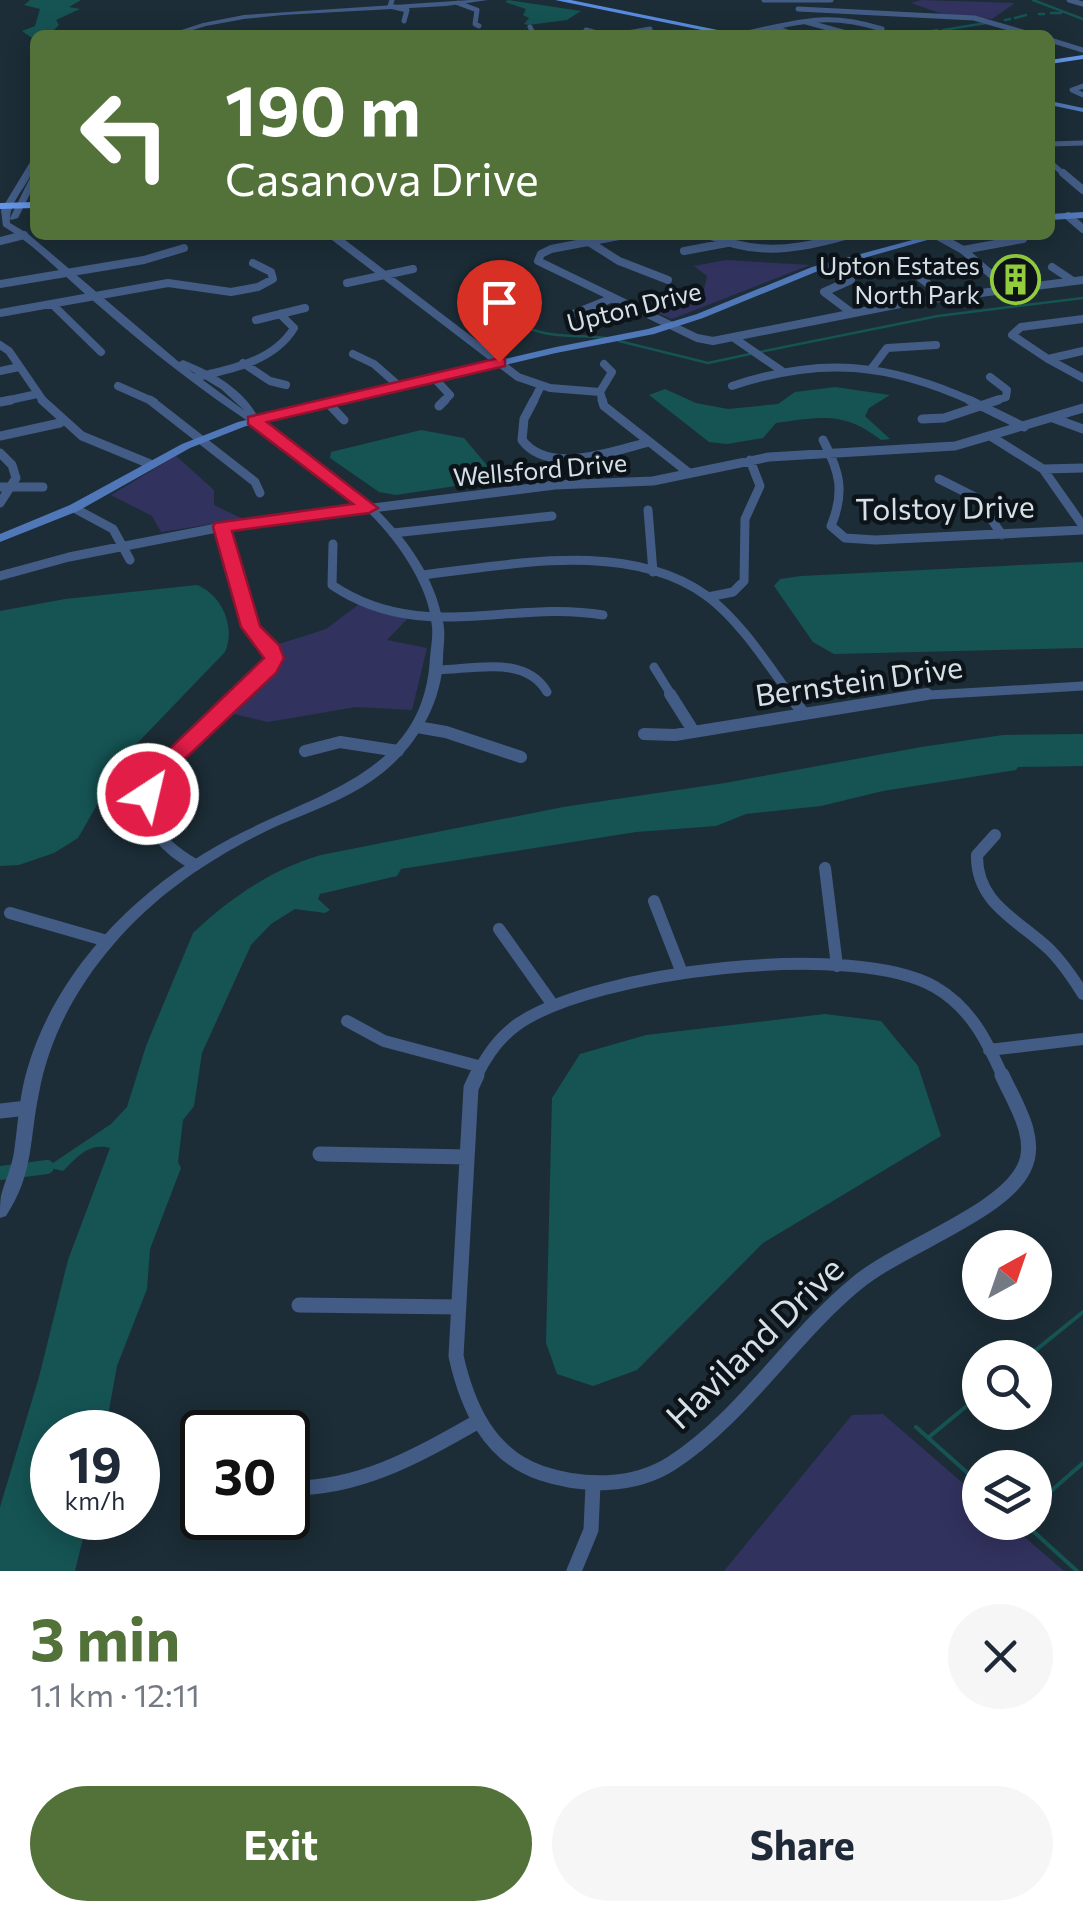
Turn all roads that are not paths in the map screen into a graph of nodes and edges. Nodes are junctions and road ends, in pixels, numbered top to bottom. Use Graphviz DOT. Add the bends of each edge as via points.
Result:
graph roads {
  1 [pos="485,0"];
  2 [pos="558,0"];
  3 [pos="578,0"];
  4 [pos="764,0"];
  5 [pos="831,0"];
  6 [pos="1069,0"];
  7 [pos="394,1"];
  8 [pos="457,2"];
  9 [pos="1083,4"];
  10 [pos="248,6"];
  11 [pos="798,8"];
  12 [pos="802,20"];
  13 [pos="404,21"];
  14 [pos="480,26"];
  15 [pos="530,27"];
  16 [pos="770,27"];
  17 [pos="650,28"];
  18 [pos="882,29"];
  19 [pos="170,30"];
  20 [pos="180,30"];
  21 [pos="532,30"];
  22 [pos="640,30"];
  23 [pos="717,30"];
  24 [pos="720,30"];
  25 [pos="760,30"];
  26 [pos="780,30"];
  27 [pos="836,30"];
  28 [pos="1016,30"];
  29 [pos="1055,42"];
  30 [pos="1083,56"];
  31 [pos="1055,64"];
  32 [pos="1083,86"];
  33 [pos="1083,95"];
  34 [pos="1055,106"];
  35 [pos="1083,113"];
  36 [pos="1083,143"];
  37 [pos="1055,144"];
  38 [pos="1055,166"];
  39 [pos="30,170"];
  40 [pos="30,181"];
  41 [pos="1083,190"];
  42 [pos="10,203"];
  43 [pos="1083,215"];
  44 [pos="1068,216"];
  45 [pos="1055,217"];
  46 [pos="6,223"];
  47 [pos="1083,229"];
  48 [pos="24,236"];
  49 [pos="338,240"];
  50 [pos="599,240"];
  51 [pos="718,240"];
  52 [pos="828,240"];
  53 [pos="921,240"];
  54 [pos="947,240"];
  55 [pos="1023,240"];
  56 [pos="0,242"];
  57 [pos="589,242"];
  58 [pos="726,244"];
  59 [pos="184,248"];
  60 [pos="962,250"];
  61 [pos="684,251"];
  62 [pos="252,264"];
  63 [pos="904,264"];
  64 [pos="1052,267"];
  65 [pos="413,269"];
  66 [pos="66,272"];
  67 [pos="384,275"];
  68 [pos="668,280"];
  69 [pos="852,280"];
  70 [pos="1083,280"];
  71 [pos="1072,281"];
  72 [pos="348,283"];
  73 [pos="0,284"];
  74 [pos="1008,290"];
  75 [pos="95,296"];
  76 [pos="613,298"];
  77 [pos="946,298"];
  78 [pos="52,304"];
  79 [pos="305,308"];
  80 [pos="0,313"];
  81 [pos="852,313"];
  82 [pos="280,314"];
  83 [pos="573,314"];
  84 [pos="769,316"];
  85 [pos="1083,319"];
  86 [pos="256,320"];
  87 [pos="670,326"];
  88 [pos="786,326"];
  89 [pos="734,338"];
  90 [pos="0,345"];
  91 [pos="936,345"];
  92 [pos="1083,351"];
  93 [pos="101,352"];
  94 [pos="353,354"];
  95 [pos="1048,358"];
  96 [pos="173,360"];
  97 [pos="499,362"];
  98 [pos="244,363"];
  99 [pos="604,364"];
  100 [pos="19,367"];
  101 [pos="872,368"];
  102 [pos="0,371"];
  103 [pos="782,371"];
  104 [pos="206,375"];
  105 [pos="193,378"];
  106 [pos="434,378"];
  107 [pos="990,378"];
  108 [pos="1083,378"];
  109 [pos="286,385"];
  110 [pos="118,386"];
  111 [pos="399,386"];
  112 [pos="541,386"];
  113 [pos="732,386"];
  114 [pos="600,392"];
  115 [pos="37,394"];
  116 [pos="0,402"];
  117 [pos="327,402"];
  118 [pos="439,406"];
  119 [pos="984,406"];
  120 [pos="1083,408"];
  121 [pos="1053,418"];
  122 [pos="254,420"];
  123 [pos="344,420"];
  124 [pos="922,420"];
  125 [pos="60,423"];
  126 [pos="1024,427"];
  127 [pos="1083,429"];
  128 [pos="0,436"];
  129 [pos="992,437"];
  130 [pos="202,439"];
  131 [pos="823,440"];
  132 [pos="649,442"];
  133 [pos="0,453"];
  134 [pos="830,453"];
  135 [pos="750,460"];
  136 [pos="150,464"];
  137 [pos="1083,468"];
  138 [pos="1043,469"];
  139 [pos="689,472"];
  140 [pos="939,480"];
  141 [pos="0,487"];
  142 [pos="15,487"];
  143 [pos="43,487"];
  144 [pos="260,493"];
  145 [pos="1067,502"];
  146 [pos="1083,502"];
  147 [pos="0,503"];
  148 [pos="74,508"];
  149 [pos="369,508"];
  150 [pos="648,510"];
  151 [pos="552,516"];
  152 [pos="934,526"];
  153 [pos="222,527"];
  154 [pos="1083,528"];
  155 [pos="393,534"];
  156 [pos="1002,534"];
  157 [pos="0,538"];
  158 [pos="940,538"];
  159 [pos="333,544"];
  160 [pos="122,545"];
  161 [pos="130,560"];
  162 [pos="653,572"];
  163 [pos="422,575"];
  164 [pos="0,576"];
  165 [pos="708,597"];
  166 [pos="603,616"];
  167 [pos="437,618"];
  168 [pos="654,666"];
  169 [pos="437,670"];
  170 [pos="1083,686"];
  171 [pos="548,692"];
  172 [pos="804,714"];
  173 [pos="417,727"];
  174 [pos="694,732"];
  175 [pos="644,734"];
  176 [pos="305,750"];
  177 [pos="398,751"];
  178 [pos="521,757"];
  179 [pos="996,835"];
  180 [pos="195,865"];
  181 [pos="826,868"];
  182 [pos="654,901"];
  183 [pos="10,913"];
  184 [pos="500,929"];
  185 [pos="107,942"];
  186 [pos="836,966"];
  187 [pos="682,974"];
  188 [pos="1083,994"];
  189 [pos="553,1006"];
  190 [pos="346,1021"];
  191 [pos="1083,1039"];
  192 [pos="989,1050"];
  193 [pos="478,1066"];
  194 [pos="28,1108"];
  195 [pos="0,1110"];
  196 [pos="320,1154"];
  197 [pos="467,1157"];
  198 [pos="0,1211"];
  199 [pos="299,1305"];
  200 [pos="459,1307"];
  201 [pos="475,1423"];
  202 [pos="593,1484"];
  203 [pos="310,1488"];
  204 [pos="574,1571"];
  1 -- 8 [label="street"];
  2 -- 23 [label="main road"];
  3 -- 24 [label="main road"];
  4 -- 5 [label="street"];
  6 -- 9 [label="street"];
  7 -- 8 [label="street"];
  7 -- 13 [label="street" via="390,6 406,10"];
  7 -- 20 [label="street" via="262,7"];
  8 -- 14 [label="street" via="477,10"];
  10 -- 19 [label="street"];
  11 -- 28 [label="street" via="974,18"];
  12 -- 16 [label="street"];
  12 -- 18 [label="street" via="846,18"];
  12 -- 27 [label="street"];
  15 -- 21 [label="street"];
  16 -- 25 [label="street"];
  16 -- 26 [label="street"];
  17 -- 22 [label="street"];
  29 -- 30 [label="street"];
  30 -- 31 [label="highway"];
  32 -- 33 [label="street" via="1072,90"];
  34 -- 35 [label="main road"];
  36 -- 37 [label="street"];
  38 -- 41 [label="street"];
  39 -- 42 [label="street"];
  40 -- 42 [label="street"];
  42 -- 46 [label="street"];
  43 -- 44 [label="main road"];
  44 -- 45 [label="main road"];
  44 -- 47 [label="street"];
  46 -- 48 [label="street"];
  48 -- 56 [label="street"];
  48 -- 66 [label="street"];
  49 -- 67 [label="street"];
  50 -- 57 [label="street"];
  51 -- 58 [label="street"];
  52 -- 58 [label="street" via="786,250"];
  53 -- 87 [label="main road, Upton Drive" via="816,269"];
  54 -- 60 [label="street"];
  55 -- 60 [label="street"];
  57 -- 68 [label="street"];
  57 -- 76 [label="street" via="548,250 538,261"];
  58 -- 61 [label="street"];
  59 -- 66 [label="street"];
  60 -- 74 [label="street"];
  62 -- 75 [label="street" via="273,279 225,293 180,282"];
  63 -- 77 [label="street"];
  64 -- 71 [label="street"];
  65 -- 67 [label="street"];
  66 -- 73 [label="street"];
  66 -- 75 [label="street"];
  67 -- 72 [label="street"];
  67 -- 97 [label="street"];
  69 -- 81 [label="street" via="824,292"];
  70 -- 71 [label="street"];
  71 -- 74 [label="street"];
  74 -- 77 [label="street"];
  75 -- 78 [label="street"];
  75 -- 96 [label="street"];
  76 -- 83 [label="street"];
  76 -- 87 [label="street"];
  77 -- 81 [label="street"];
  78 -- 80 [label="street"];
  78 -- 93 [label="street"];
  79 -- 82 [label="street"];
  81 -- 88 [label="street"];
  82 -- 86 [label="street"];
  82 -- 98 [label="street" via="293,325 292,334"];
  84 -- 88 [label="street"];
  85 -- 95 [label="street" via="1014,331 1015,340"];
  87 -- 89 [label="street" via="702,340"];
  87 -- 97 [label="main road, Upton Drive"];
  88 -- 89 [label="street"];
  89 -- 103 [label="street"];
  90 -- 100 [label="street"];
  91 -- 101 [label="street" via="893,346"];
  92 -- 95 [label="street"];
  94 -- 111 [label="street"];
  95 -- 108 [label="street"];
  96 -- 104 [label="street"];
  96 -- 105 [label="street"];
  97 -- 106 [label="main road, Upton Drive"];
  97 -- 112 [label="street"];
  98 -- 104 [label="street"];
  98 -- 109 [label="street"];
  99 -- 114 [label="street" via="612,375"];
  100 -- 102 [label="street"];
  100 -- 115 [label="street"];
  101 -- 103 [label="street"];
  101 -- 119 [label="street" via="940,384"];
  103 -- 113 [label="street"];
  104 -- 105 [label="street"];
  104 -- 122 [label="street" via="251,410"];
  105 -- 122 [label="street"];
  106 -- 111 [label="main road, Upton Drive"];
  106 -- 118 [label="street" via="450,395"];
  107 -- 119 [label="street" via="1008,394"];
  110 -- 130 [label="street" via="140,392"];
  111 -- 117 [label="main road, Upton Drive"];
  112 -- 114 [label="street"];
  112 -- 132 [label="street" via="522,428 532,454 575,460"];
  114 -- 132 [label="street" via="613,415"];
  115 -- 116 [label="street"];
  115 -- 125 [label="street"];
  117 -- 122 [label="main road, Upton Drive"];
  117 -- 123 [label="street"];
  119 -- 124 [label="street"];
  119 -- 126 [label="street"];
  120 -- 121 [label="street, Wellsford Drive"];
  121 -- 126 [label="street, Wellsford Drive"];
  121 -- 127 [label="street"];
  122 -- 130 [label="main road, Upton Drive"];
  122 -- 149 [label="street"];
  125 -- 128 [label="street"];
  125 -- 136 [label="street" via="95,445"];
  126 -- 129 [label="street, Wellsford Drive"];
  129 -- 134 [label="street, Wellsford Drive" via="939,448"];
  129 -- 138 [label="street"];
  130 -- 136 [label="main road, Upton Drive"];
  130 -- 144 [label="street"];
  131 -- 134 [label="street"];
  132 -- 139 [label="street"];
  133 -- 142 [label="street" via="16,470"];
  134 -- 135 [label="street, Wellsford Drive"];
  134 -- 158 [label="street, Tolstoy Drive" via="843,485 830,526 834,533 858,540"];
  135 -- 139 [label="street, Wellsford Drive"];
  135 -- 165 [label="street" via="760,486 745,520 744,581 732,592"];
  136 -- 148 [label="main road, Upton Drive"];
  137 -- 138 [label="street"];
  138 -- 145 [label="street"];
  139 -- 149 [label="street, Wellsford Drive"];
  140 -- 156 [label="street" via="977,498"];
  141 -- 142 [label="street"];
  142 -- 143 [label="street"];
  142 -- 147 [label="street"];
  145 -- 146 [label="street"];
  145 -- 154 [label="street"];
  148 -- 157 [label="main road, Upton Drive"];
  148 -- 160 [label="street" via="107,524"];
  149 -- 153 [label="street, Wellsford Drive"];
  149 -- 155 [label="street"];
  150 -- 162 [label="street"];
  151 -- 155 [label="street"];
  152 -- 158 [label="street"];
  153 -- 160 [label="street, Wellsford Drive"];
  153 -- 180 [label="street" via="251,627 274,658 151,786 150,827"];
  154 -- 156 [label="street, Tolstoy Drive"];
  155 -- 163 [label="street"];
  156 -- 158 [label="street, Tolstoy Drive"];
  159 -- 167 [label="street" via="330,579 342,594"];
  160 -- 161 [label="street"];
  160 -- 164 [label="street, Wellsford Drive"];
  162 -- 163 [label="street" via="563,564"];
  162 -- 165 [label="street"];
  163 -- 167 [label="street"];
  165 -- 172 [label="street"];
  166 -- 167 [label="street" via="587,611"];
  167 -- 169 [label="street"];
  168 -- 174 [label="street"];
  169 -- 171 [label="street" via="523,668"];
  169 -- 173 [label="street"];
  170 -- 172 [label="street, Bernstein Drive" via="944,692"];
  172 -- 174 [label="street, Bernstein Drive"];
  173 -- 177 [label="street"];
  173 -- 178 [label="street" via="461,734"];
  174 -- 175 [label="street, Bernstein Drive"];
  176 -- 177 [label="street" via="354,739"];
  177 -- 180 [label="street" via="340,794"];
  179 -- 188 [label="street" via="976,855 982,887 1059,960"];
  180 -- 185 [label="street"];
  181 -- 186 [label="street"];
  182 -- 187 [label="street"];
  183 -- 185 [label="street"];
  184 -- 189 [label="street"];
  185 -- 194 [label="street" via="52,1024"];
  186 -- 187 [label="street, Haviland Drive"];
  186 -- 192 [label="street, Haviland Drive" via="890,970 934,986 971,1018"];
  187 -- 189 [label="street, Haviland Drive"];
  189 -- 193 [label="street, Haviland Drive" via="504,1034"];
  190 -- 193 [label="street" via="384,1041"];
  191 -- 192 [label="street"];
  192 -- 202 [label="street, Haviland Drive" via="1027,1134 1026,1164 1015,1183 898,1252 820,1312 671,1464 634,1480"];
  193 -- 197 [label="street, Haviland Drive"];
  194 -- 195 [label="street"];
  194 -- 198 [label="street" via="21,1171"];
  196 -- 197 [label="street"];
  197 -- 200 [label="street, Haviland Drive"];
  199 -- 200 [label="street"];
  200 -- 201 [label="street, Haviland Drive" via="458,1376"];
  201 -- 202 [label="street, Haviland Drive" via="514,1459"];
  201 -- 203 [label="street" via="368,1479"];
  202 -- 204 [label="street" via="593,1526"];
}
